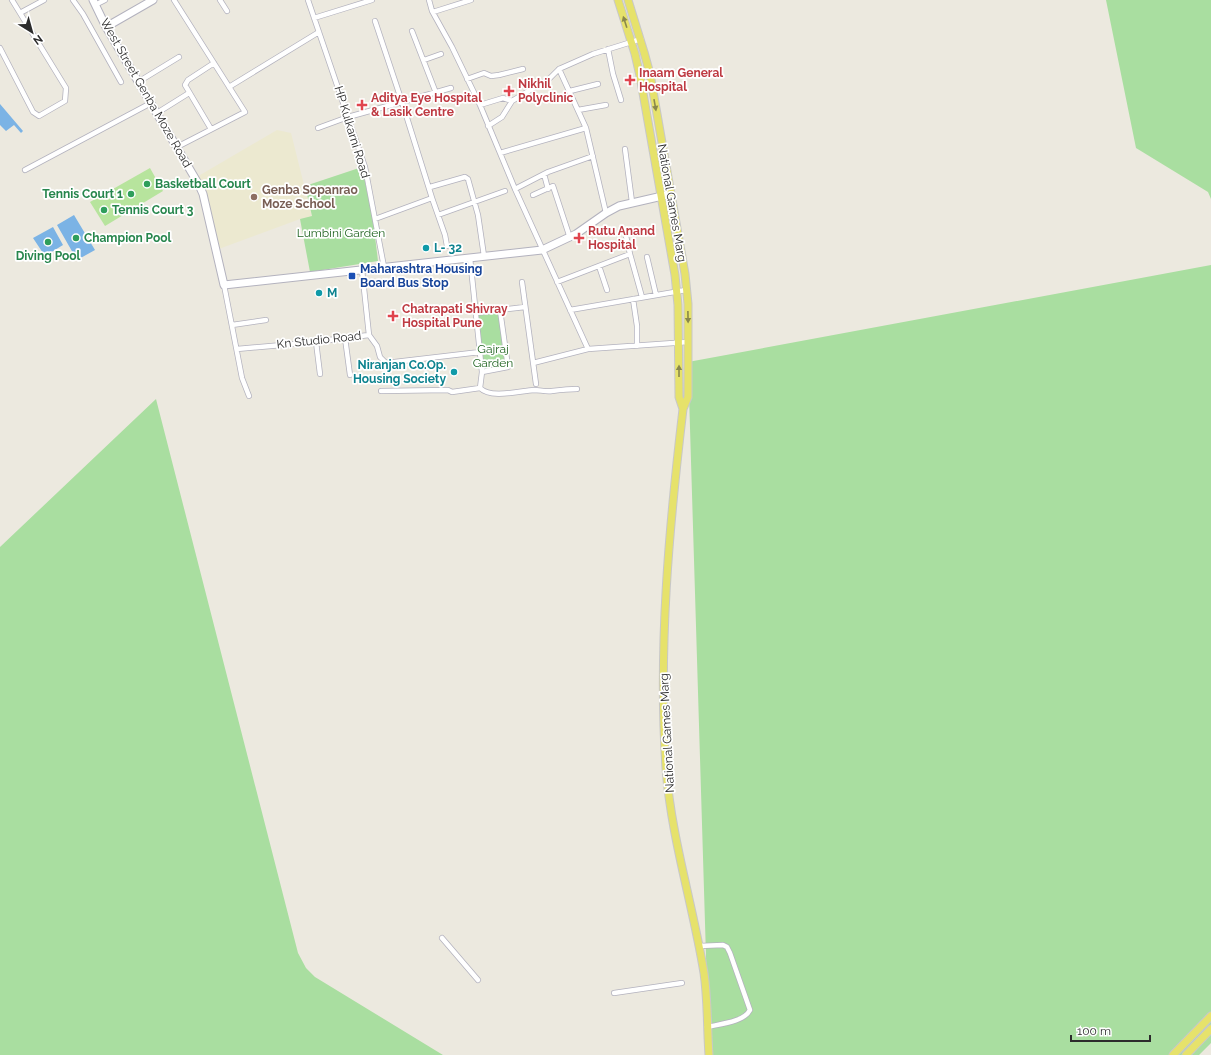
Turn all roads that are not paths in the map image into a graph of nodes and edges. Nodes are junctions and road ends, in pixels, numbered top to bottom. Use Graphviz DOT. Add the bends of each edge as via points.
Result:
graph roads {
  1 [pos="12,0"];
  2 [pos="44,0"];
  3 [pos="73,0"];
  4 [pos="105,0"];
  5 [pos="153,0"];
  6 [pos="174,0"];
  7 [pos="220,0"];
  8 [pos="308,0"];
  9 [pos="372,0"];
  10 [pos="429,0"];
  11 [pos="471,0"];
  12 [pos="618,0"];
  13 [pos="628,0"];
  14 [pos="94,2"];
  15 [pos="227,11"];
  16 [pos="433,12"];
  17 [pos="20,14"];
  18 [pos="314,18"];
  19 [pos="375,21"];
  20 [pos="106,27"];
  21 [pos="412,31"];
  22 [pos="319,32"];
  23 [pos="641,39"];
  24 [pos="632,42"];
  25 [pos="0,48"];
  26 [pos="608,49"];
  27 [pos="441,54"];
  28 [pos="179,57"];
  29 [pos="424,60"];
  30 [pos="214,63"];
  31 [pos="523,69"];
  32 [pos="559,69"];
  33 [pos="467,79"];
  34 [pos="121,82"];
  35 [pos="138,82"];
  36 [pos="598,84"];
  37 [pos="229,87"];
  38 [pos="451,88"];
  39 [pos="570,91"];
  40 [pos="189,93"];
  41 [pos="436,93"];
  42 [pos="621,100"];
  43 [pos="512,101"];
  44 [pos="402,102"];
  45 [pos="151,103"];
  46 [pos="480,105"];
  47 [pos="606,105"];
  48 [pos="578,110"];
  49 [pos="157,113"];
  50 [pos="348,117"];
  51 [pos="488,126"];
  52 [pos="318,128"];
  53 [pos="586,128"];
  54 [pos="211,129"];
  55 [pos="177,147"];
  56 [pos="625,150"];
  57 [pos="500,153"];
  58 [pos="593,156"];
  59 [pos="25,170"];
  60 [pos="544,174"];
  61 [pos="430,187"];
  62 [pos="548,189"];
  63 [pos="515,190"];
  64 [pos="505,191"];
  65 [pos="671,194"];
  66 [pos="533,195"];
  67 [pos="661,196"];
  68 [pos="432,198"];
  69 [pos="475,202"];
  70 [pos="632,202"];
  71 [pos="606,213"];
  72 [pos="438,215"];
  73 [pos="375,219"];
  74 [pos="626,236"];
  75 [pos="570,238"];
  76 [pos="447,246"];
  77 [pos="542,250"];
  78 [pos="630,254"];
  79 [pos="484,256"];
  80 [pos="647,257"];
  81 [pos="470,258"];
  82 [pos="599,266"];
  83 [pos="384,267"];
  84 [pos="362,270"];
  85 [pos="522,282"];
  86 [pos="557,282"];
  87 [pos="224,285"];
  88 [pos="607,290"];
  89 [pos="686,290"];
  90 [pos="677,291"];
  91 [pos="656,295"];
  92 [pos="642,298"];
  93 [pos="633,299"];
  94 [pos="526,307"];
  95 [pos="500,310"];
  96 [pos="570,310"];
  97 [pos="476,313"];
  98 [pos="266,320"];
  99 [pos="232,325"];
  100 [pos="369,335"];
  101 [pos="345,338"];
  102 [pos="316,342"];
  103 [pos="688,342"];
  104 [pos="679,343"];
  105 [pos="637,346"];
  106 [pos="237,349"];
  107 [pos="588,349"];
  108 [pos="480,352"];
  109 [pos="533,363"];
  110 [pos="482,372"];
  111 [pos="320,374"];
  112 [pos="350,375"];
  113 [pos="536,384"];
  114 [pos="480,388"];
  115 [pos="577,389"];
  116 [pos="381,391"];
  117 [pos="249,396"];
  118 [pos="683,409"];
  119 [pos="442,938"];
  120 [pos="699,946"];
  121 [pos="478,980"];
  122 [pos="682,983"];
  123 [pos="614,993"];
  124 [pos="1211,1016"];
  125 [pos="707,1027"];
  126 [pos="1211,1029"];
  127 [pos="1188,1054"];
  128 [pos="709,1055"];
  129 [pos="1173,1055"];
  1 -- 17 [label="street"];
  2 -- 17 [label="street"];
  3 -- 34 [label="street"];
  4 -- 14 [label="street"];
  5 -- 20 [label="street"];
  6 -- 30 [label="street"];
  7 -- 15 [label="street"];
  8 -- 18 [label="street, HP Kulkarni Road"];
  9 -- 18 [label="street"];
  10 -- 16 [label="street"];
  11 -- 16 [label="street"];
  24 -- 12 [label="main road, National Games Marg, one-way"];
  13 -- 23 [label="main road, National Games Marg"];
  14 -- 20 [label="street, West Street Genba Moze Road"];
  16 -- 33 [label="street"];
  17 -- 25 [label="street" via="66,88 66,101 39,116 33,112"];
  18 -- 22 [label="street, HP Kulkarni Road"];
  19 -- 44 [label="street"];
  20 -- 35 [label="street, West Street Genba Moze Road"];
  21 -- 29 [label="street"];
  22 -- 37 [label="street"];
  22 -- 50 [label="street, HP Kulkarni Road"];
  23 -- 24 [label="street"];
  23 -- 65 [label="main road, National Games Marg, one-way" via="650,74"];
  24 -- 26 [label="street"];
  24 -- 67 [label="main road, National Games Marg"];
  26 -- 32 [label="street"];
  26 -- 42 [label="street"];
  27 -- 29 [label="street"];
  28 -- 35 [label="street"];
  29 -- 41 [label="street"];
  30 -- 37 [label="street"];
  30 -- 40 [label="street" via="186,82"];
  31 -- 33 [label="street" via="491,76 484,73"];
  32 -- 39 [label="street"];
  32 -- 43 [label="street" via="550,78"];
  33 -- 46 [label="street"];
  35 -- 45 [label="street, West Street Genba Moze Road"];
  36 -- 39 [label="street"];
  37 -- 54 [label="street" via="245,112"];
  38 -- 41 [label="street"];
  39 -- 48 [label="street"];
  40 -- 49 [label="street"];
  40 -- 54 [label="street"];
  41 -- 44 [label="street"];
  43 -- 46 [label="street" via="503,98"];
  43 -- 51 [label="street" via="502,117"];
  44 -- 50 [label="street"];
  44 -- 61 [label="street"];
  45 -- 49 [label="street, West Street Genba Moze Road"];
  45 -- 59 [label="street"];
  46 -- 51 [label="street"];
  47 -- 48 [label="street"];
  48 -- 53 [label="street"];
  49 -- 55 [label="street, West Street Genba Moze Road"];
  50 -- 52 [label="street"];
  50 -- 73 [label="street, HP Kulkarni Road" via="365,167"];
  51 -- 57 [label="street"];
  53 -- 57 [label="street"];
  53 -- 58 [label="street"];
  54 -- 55 [label="street"];
  55 -- 87 [label="street, West Street Genba Moze Road" via="203,194"];
  56 -- 70 [label="street"];
  57 -- 63 [label="street"];
  58 -- 60 [label="street"];
  58 -- 71 [label="street"];
  60 -- 62 [label="street"];
  60 -- 63 [label="street"];
  61 -- 68 [label="street"];
  61 -- 69 [label="street" via="465,177 470,183"];
  62 -- 66 [label="street"];
  62 -- 75 [label="street" via="553,186"];
  63 -- 77 [label="street"];
  64 -- 69 [label="street"];
  65 -- 67 [label="street"];
  65 -- 89 [label="main road, National Games Marg"];
  67 -- 70 [label="street"];
  67 -- 90 [label="main road, National Games Marg"];
  68 -- 72 [label="street"];
  68 -- 73 [label="street"];
  69 -- 72 [label="street"];
  69 -- 79 [label="street"];
  70 -- 71 [label="street"];
  71 -- 75 [label="street"];
  72 -- 76 [label="street"];
  73 -- 83 [label="street, HP Kulkarni Road"];
  74 -- 78 [label="street"];
  75 -- 77 [label="street"];
  77 -- 79 [label="street"];
  77 -- 86 [label="street"];
  78 -- 82 [label="street"];
  78 -- 92 [label="street"];
  79 -- 81 [label="street"];
  80 -- 91 [label="street"];
  81 -- 83 [label="street"];
  81 -- 97 [label="street"];
  82 -- 86 [label="street"];
  82 -- 88 [label="street"];
  83 -- 84 [label="street"];
  84 -- 87 [label="street"];
  84 -- 100 [label="street"];
  85 -- 94 [label="street"];
  86 -- 96 [label="street"];
  87 -- 99 [label="street, West Street Genba Moze Road"];
  89 -- 90 [label="street"];
  89 -- 103 [label="main road, National Games Marg, one-way"];
  90 -- 91 [label="street"];
  90 -- 104 [label="main road, National Games Marg"];
  91 -- 92 [label="street"];
  92 -- 93 [label="street"];
  93 -- 96 [label="street"];
  93 -- 105 [label="street"];
  94 -- 95 [label="street"];
  94 -- 109 [label="street"];
  95 -- 97 [label="street"];
  95 -- 110 [label="street" via="508,367"];
  96 -- 107 [label="street"];
  97 -- 108 [label="street"];
  98 -- 99 [label="street"];
  99 -- 106 [label="street, West Street Genba Moze Road"];
  100 -- 101 [label="street, Kn Studio Road"];
  100 -- 108 [label="street, Kn Studio Road" via="377,346 380,357 386,363"];
  101 -- 102 [label="street, Kn Studio Road"];
  101 -- 112 [label="street"];
  102 -- 106 [label="street, Kn Studio Road"];
  102 -- 111 [label="street"];
  103 -- 104 [label="street"];
  103 -- 118 [label="main road, National Games Marg" via="688,397"];
  104 -- 105 [label="street"];
  118 -- 104 [label="main road, National Games Marg, one-way" via="679,397"];
  105 -- 107 [label="street"];
  106 -- 117 [label="street, West Street Genba Moze Road" via="242,378"];
  107 -- 109 [label="street"];
  108 -- 110 [label="street"];
  109 -- 113 [label="street"];
  110 -- 114 [label="street"];
  114 -- 115 [label="street" via="500,394"];
  114 -- 116 [label="street" via="452,392"];
  118 -- 120 [label="main road, National Games Marg" via="668,551 663,669 666,768 671,810"];
  119 -- 121 [label="street"];
  120 -- 125 [label="main road, National Games Marg" via="706,990"];
  120 -- 125 [label="street" via="727,947 750,1010 742,1018"];
  122 -- 123 [label="street"];
  124 -- 129 [label="main road"];
  125 -- 128 [label="main road, National Games Marg"];
  126 -- 127 [label="main road"];
}
